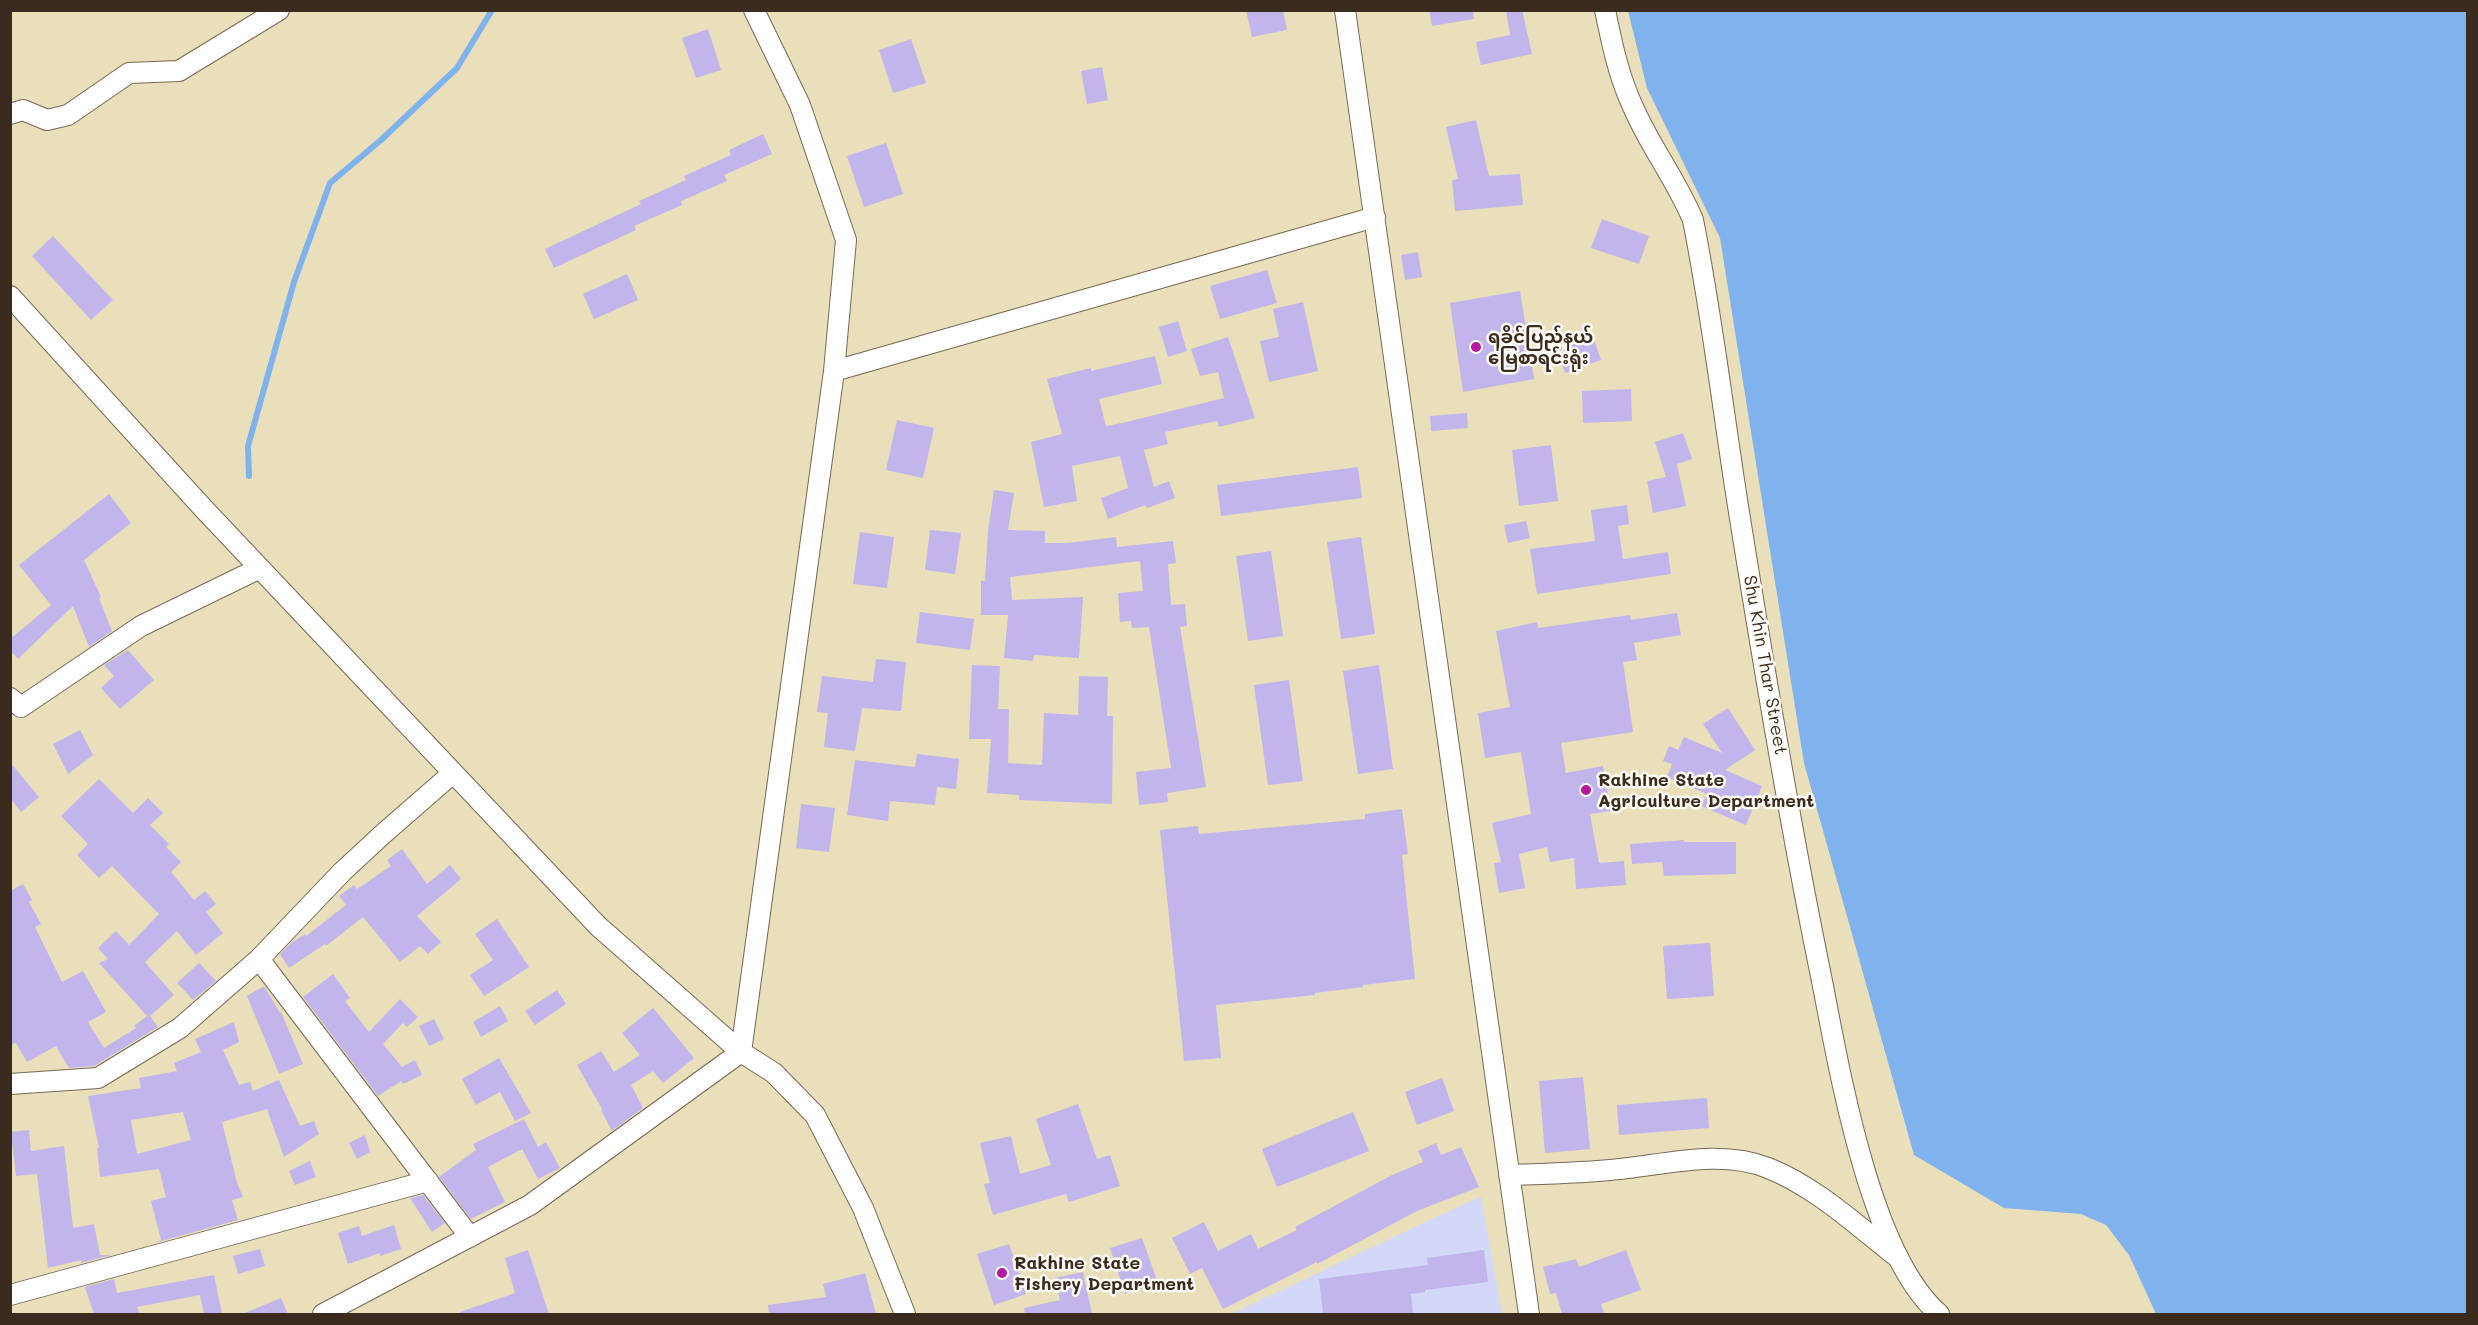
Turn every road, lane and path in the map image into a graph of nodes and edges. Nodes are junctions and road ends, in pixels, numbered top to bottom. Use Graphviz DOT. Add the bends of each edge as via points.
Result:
graph roads {
  1 [pos="279,10"];
  2 [pos="754,10"];
  3 [pos="1345,10"];
  4 [pos="1605,10"];
  5 [pos="10,114"];
  6 [pos="1375,217"];
  7 [pos="10,296"];
  8 [pos="834,371"];
  9 [pos="260,568"];
  10 [pos="10,698"];
  11 [pos="453,773"];
  12 [pos="259,958"];
  13 [pos="741,1052"];
  14 [pos="10,1084"];
  15 [pos="1509,1175"];
  16 [pos="428,1181"];
  17 [pos="470,1237"];
  18 [pos="1898,1258"];
  19 [pos="10,1295"];
  20 [pos="323,1314"];
  21 [pos="906,1314"];
  22 [pos="1529,1314"];
  23 [pos="1939,1314"];
  1 -- 5 [label="street" via="179,71 129,73 68,115 47,120 23,110"];
  2 -- 8 [label="street" via="800,105 846,240"];
  3 -- 6 [label="street"];
  4 -- 18 [label="street, Shu Khin Thar Street" via="1622,79 1634,109 1693,220 1806,906 1852,1123 1870,1187"];
  6 -- 8 [label="street"];
  6 -- 15 [label="street"];
  7 -- 9 [label="street"];
  8 -- 13 [label="street"];
  9 -- 10 [label="street" via="141,626 21,707"];
  9 -- 11 [label="street"];
  11 -- 12 [label="street" via="342,872"];
  11 -- 13 [label="street" via="598,926"];
  12 -- 14 [label="street" via="180,1028 98,1078"];
  12 -- 16 [label="street"];
  13 -- 17 [label="street" via="530,1205"];
  13 -- 21 [label="street" via="774,1072 815,1115 863,1208"];
  15 -- 18 [label="street" via="1610,1170 1670,1162 1746,1161 1769,1168 1821,1198"];
  15 -- 22 [label="street"];
  16 -- 17 [label="street"];
  16 -- 19 [label="street"];
  17 -- 20 [label="street"];
  18 -- 23 [label="street, Shu Khin Thar Street" via="1911,1281"];
}
